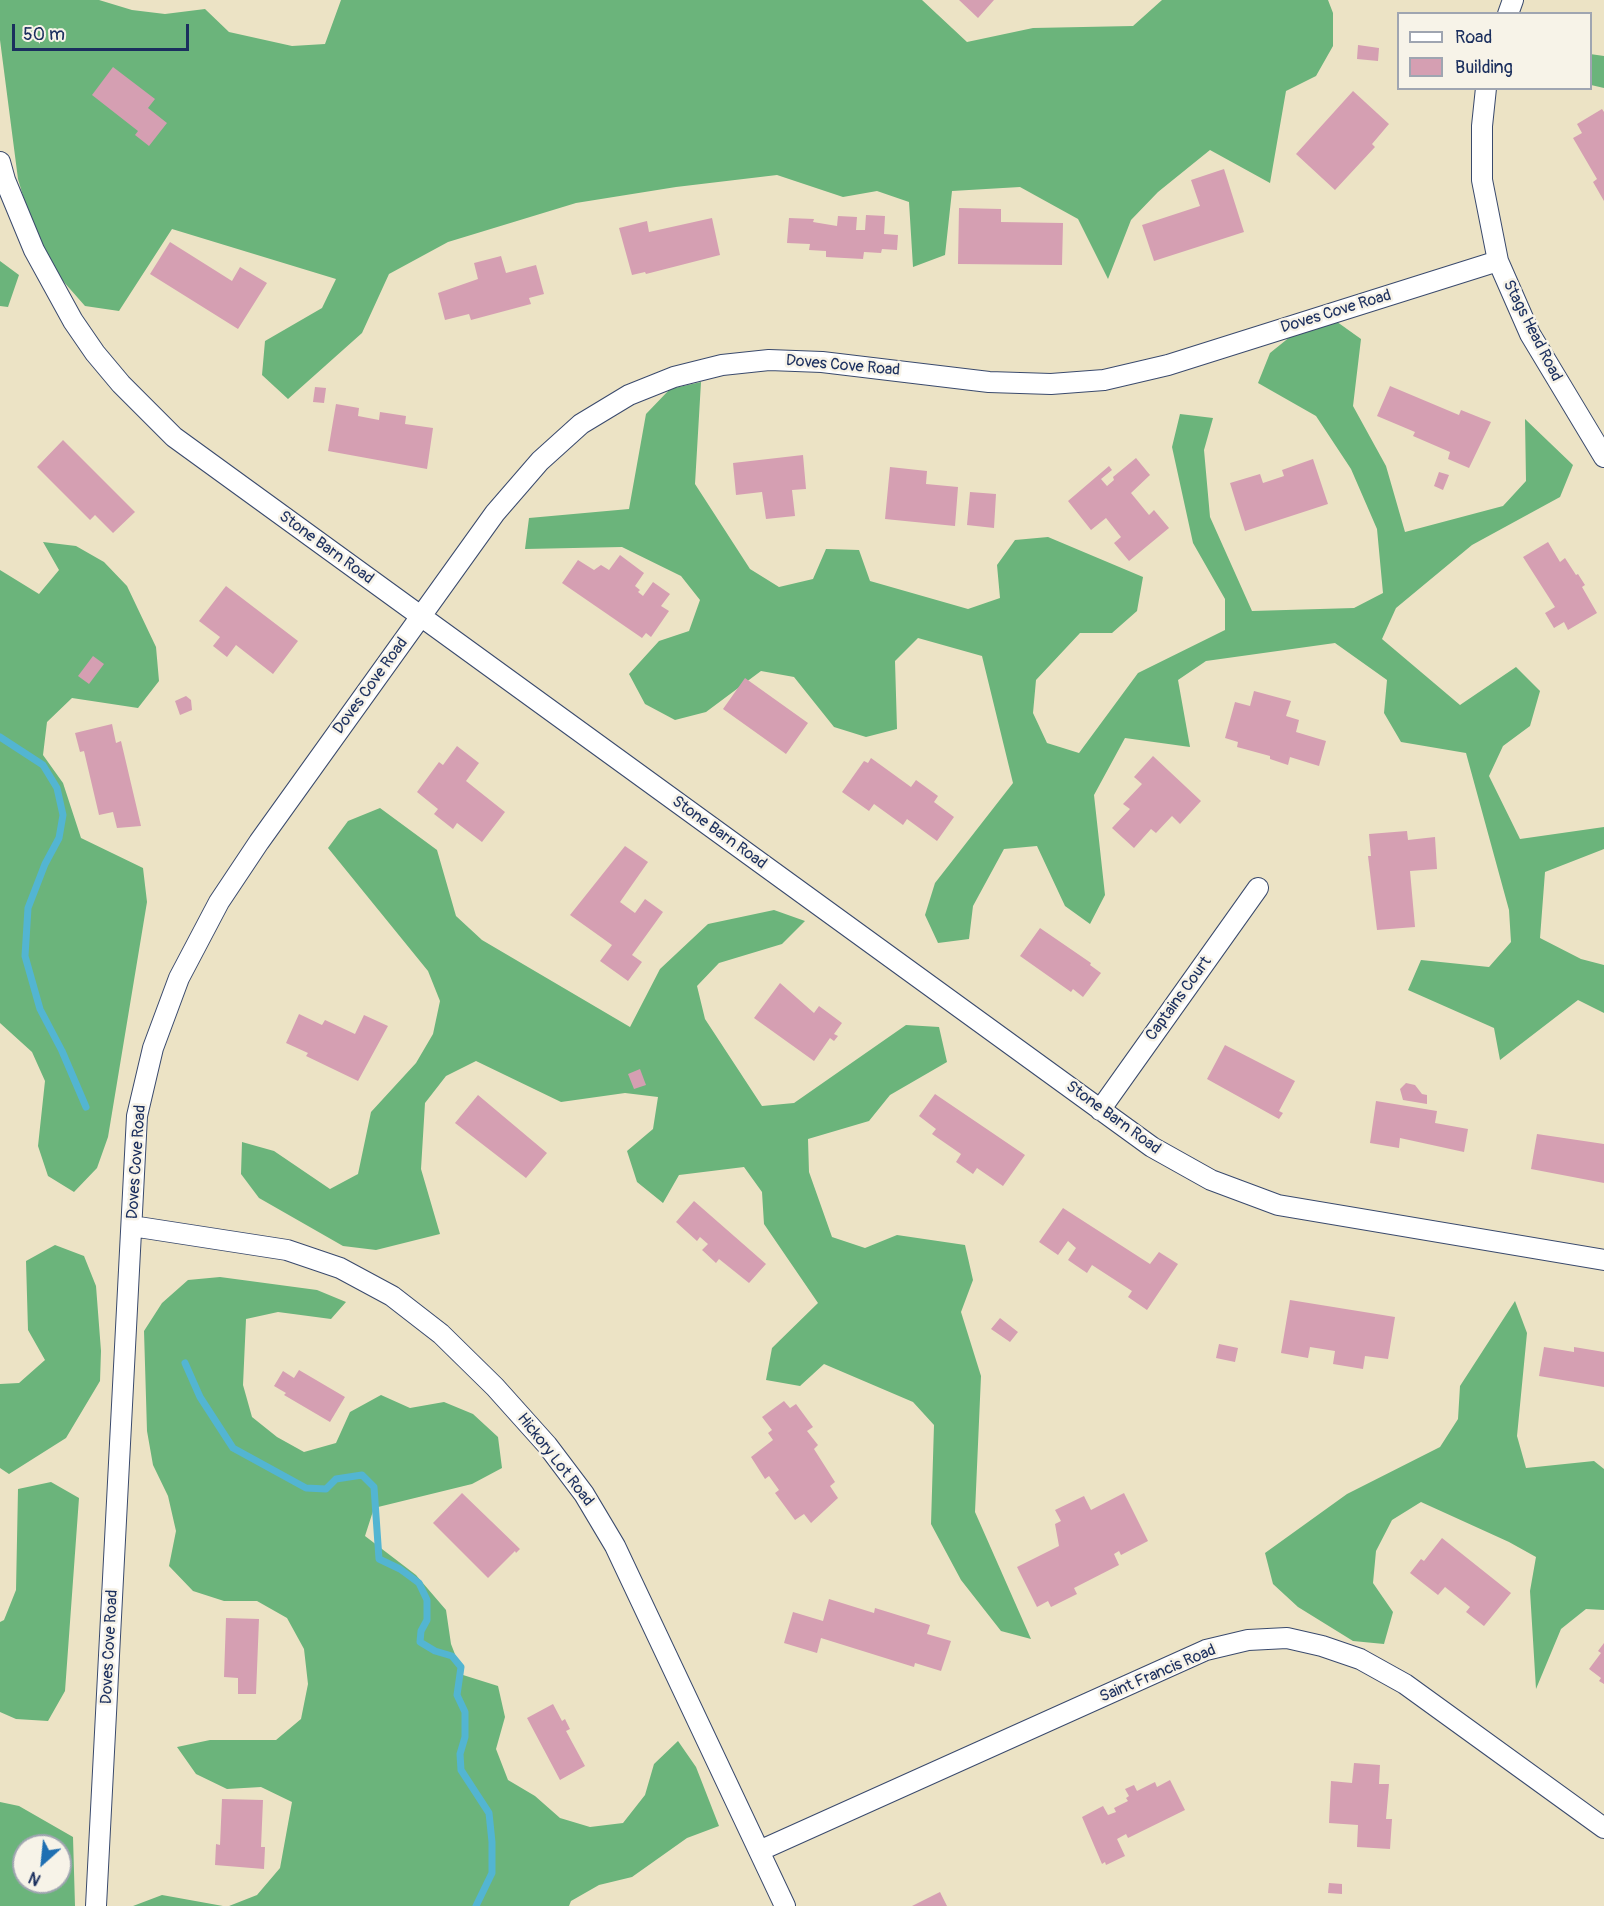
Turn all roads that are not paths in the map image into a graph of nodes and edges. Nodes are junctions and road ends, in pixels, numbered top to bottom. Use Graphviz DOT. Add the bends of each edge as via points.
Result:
graph roads {
  1 [pos="1486,90"];
  2 [pos="2,174"];
  3 [pos="1498,261"];
  4 [pos="1604,457"];
  5 [pos="421,616"];
  6 [pos="1258,888"];
  7 [pos="1100,1110"];
  8 [pos="132,1226"];
  9 [pos="1604,1260"];
  10 [pos="1604,1828"];
  11 [pos="759,1851"];
  12 [pos="96,1906"];
  13 [pos="785,1906"];
  1 -- 3 [label="street, Stags Head Road" via="1482,180"];
  2 -- 5 [label="street, Stone Barn Road" via="53,287 95,353 121,384 200,458"];
  3 -- 4 [label="street, Stags Head Road" via="1530,334"];
  3 -- 5 [label="street, Doves Cove Road" via="1168,365 1104,380 1051,384 989,382 822,362 769,360 723,364 674,377 629,395 581,424 540,461 495,513"];
  5 -- 7 [label="street, Stone Barn Road"];
  5 -- 8 [label="street, Doves Cove Road" via="259,842 219,902 179,978 153,1048 137,1116"];
  6 -- 7 [label="street, Captains Court"];
  7 -- 9 [label="street, Stone Barn Road" via="1178,1164 1245,1195 1278,1205"];
  8 -- 11 [label="street, Hickory Lot Road" via="287,1250 340,1268 392,1296 441,1334 492,1383 553,1453 610,1536"];
  8 -- 12 [label="street, Doves Cove Road"];
  10 -- 11 [label="street, Saint Francis Road" via="1405,1684 1360,1659 1287,1638 1248,1640 1206,1650"];
  11 -- 13 [label="street, Hickory Lot Road"];
}
